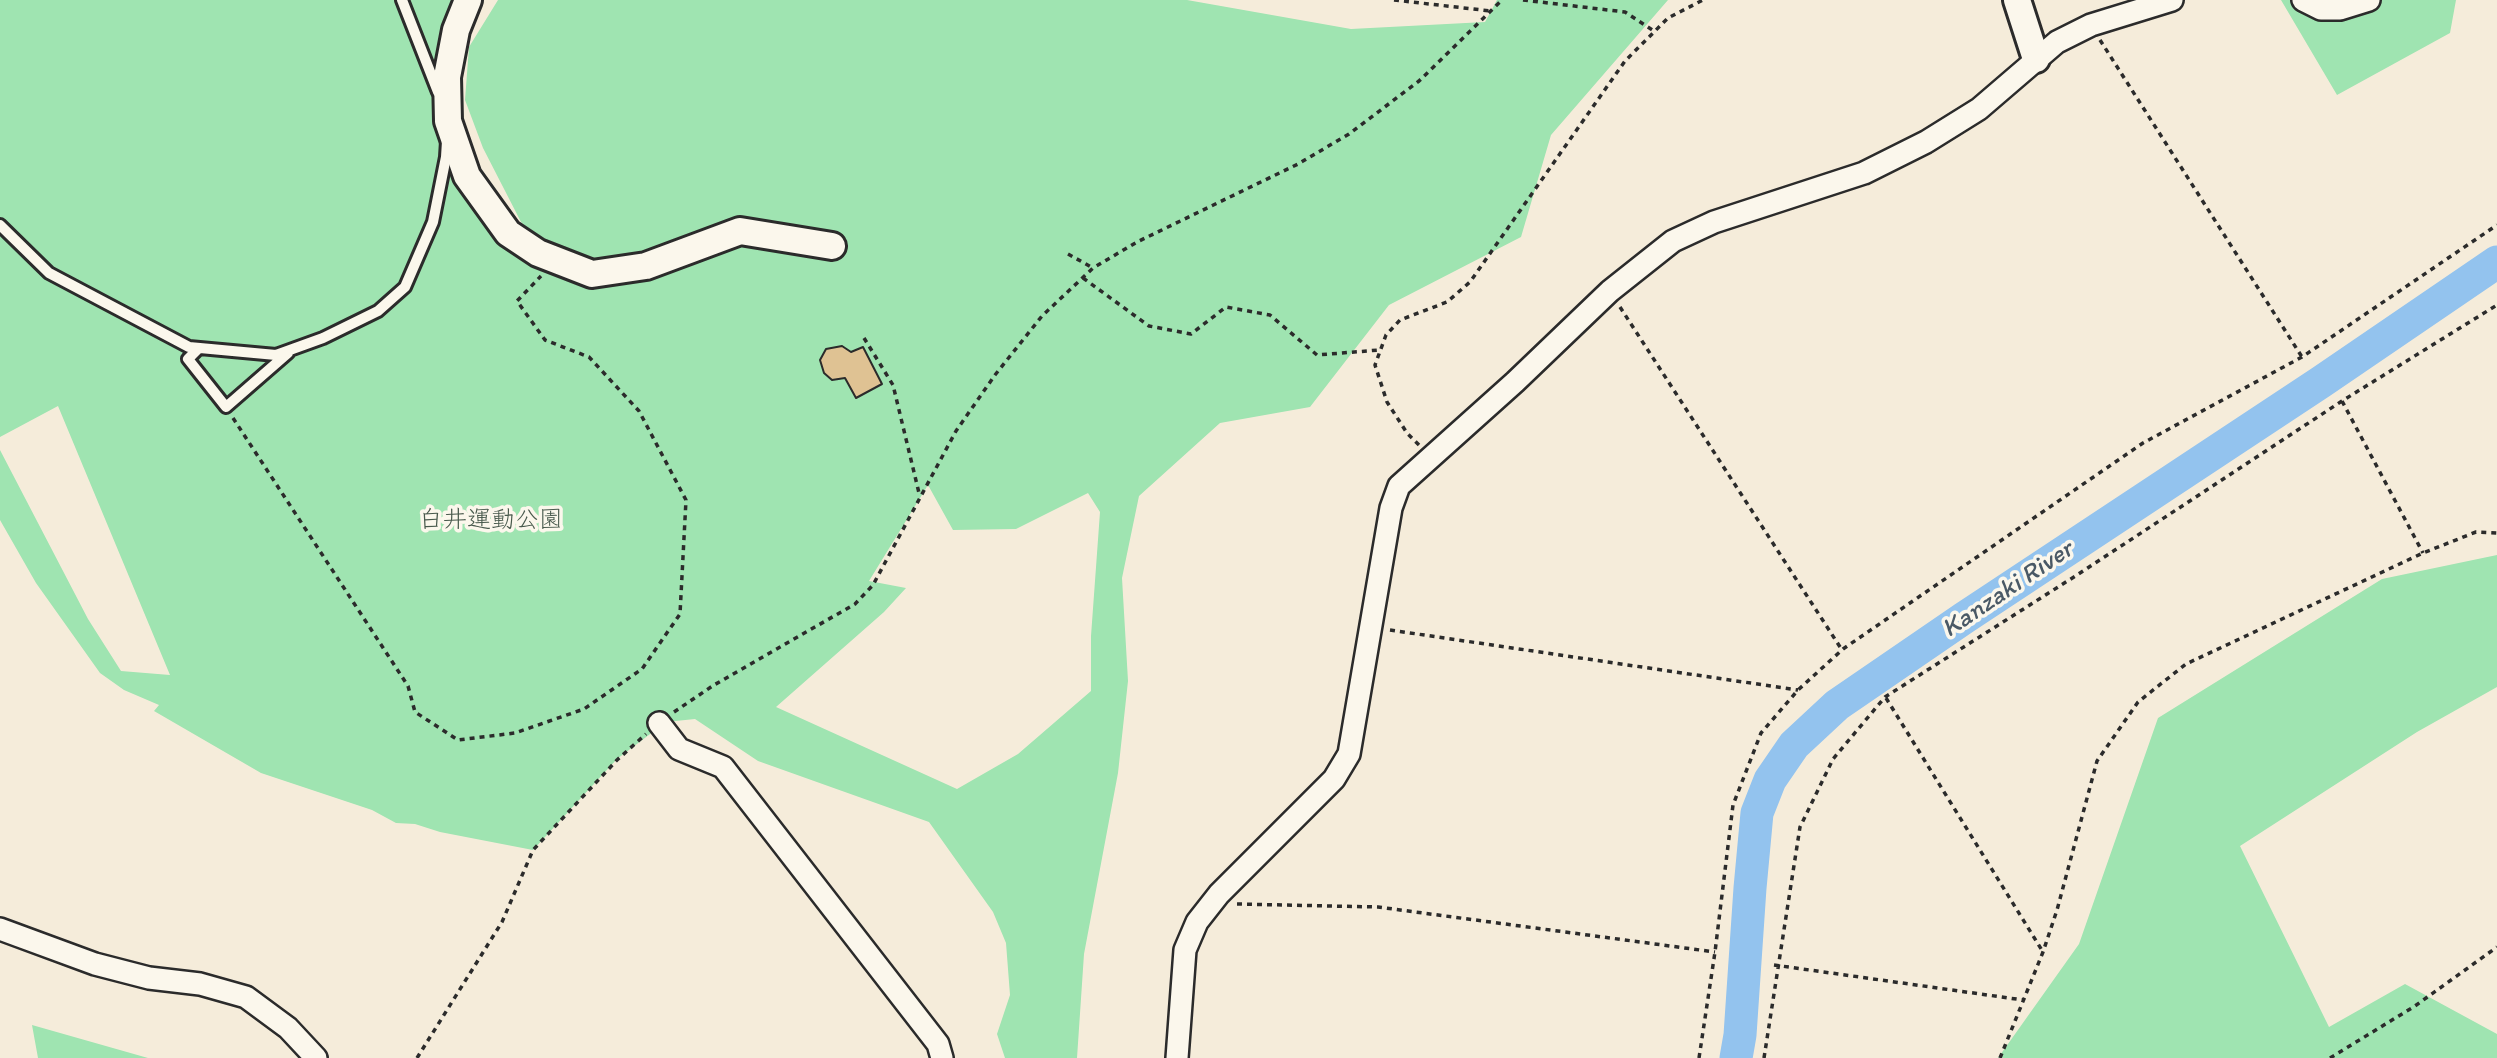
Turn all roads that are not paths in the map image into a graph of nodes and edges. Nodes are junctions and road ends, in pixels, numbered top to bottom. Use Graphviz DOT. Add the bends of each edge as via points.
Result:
graph roads {
  1 [pos="402,0"];
  2 [pos="468,0"];
  3 [pos="2017,0"];
  4 [pos="2172,0"];
  5 [pos="2303,0"];
  6 [pos="2368,0"];
  7 [pos="2036,59"];
  8 [pos="448,121"];
  9 [pos="0,225"];
  10 [pos="832,246"];
  11 [pos="199,348"];
  12 [pos="293,349"];
  13 [pos="659,723"];
  14 [pos="0,929"];
  15 [pos="316,1058"];
  16 [pos="942,1058"];
  17 [pos="1177,1058"];
  1 -- 8 [label="lane"];
  2 -- 8 [label="street" via="456,30 447,77"];
  3 -- 7 [label="street"];
  4 -- 7 [label="street" via="2091,25"];
  5 -- 6 [label="street" via="2320,9 2340,9"];
  7 -- 17 [label="street" via="1979,109 1926,142 1864,173 1714,222 1672,241 1610,291 1399,485 1391,508 1349,754 1334,779 1197,922 1185,950"];
  8 -- 10 [label="street" via="467,176 508,233 538,253 592,274 646,266 740,231"];
  8 -- 12 [label="lane" via="433,222 405,287 378,311"];
  9 -- 11 [label="lane" via="50,273 189,347"];
  11 -- 12 [label="lane" via="276,355"];
  11 -- 12 [label="lane" via="188,359 226,407"];
  13 -- 16 [label="street" via="679,749 723,767 938,1044"];
  14 -- 15 [label="street" via="95,964 247,998 288,1028"];
}
